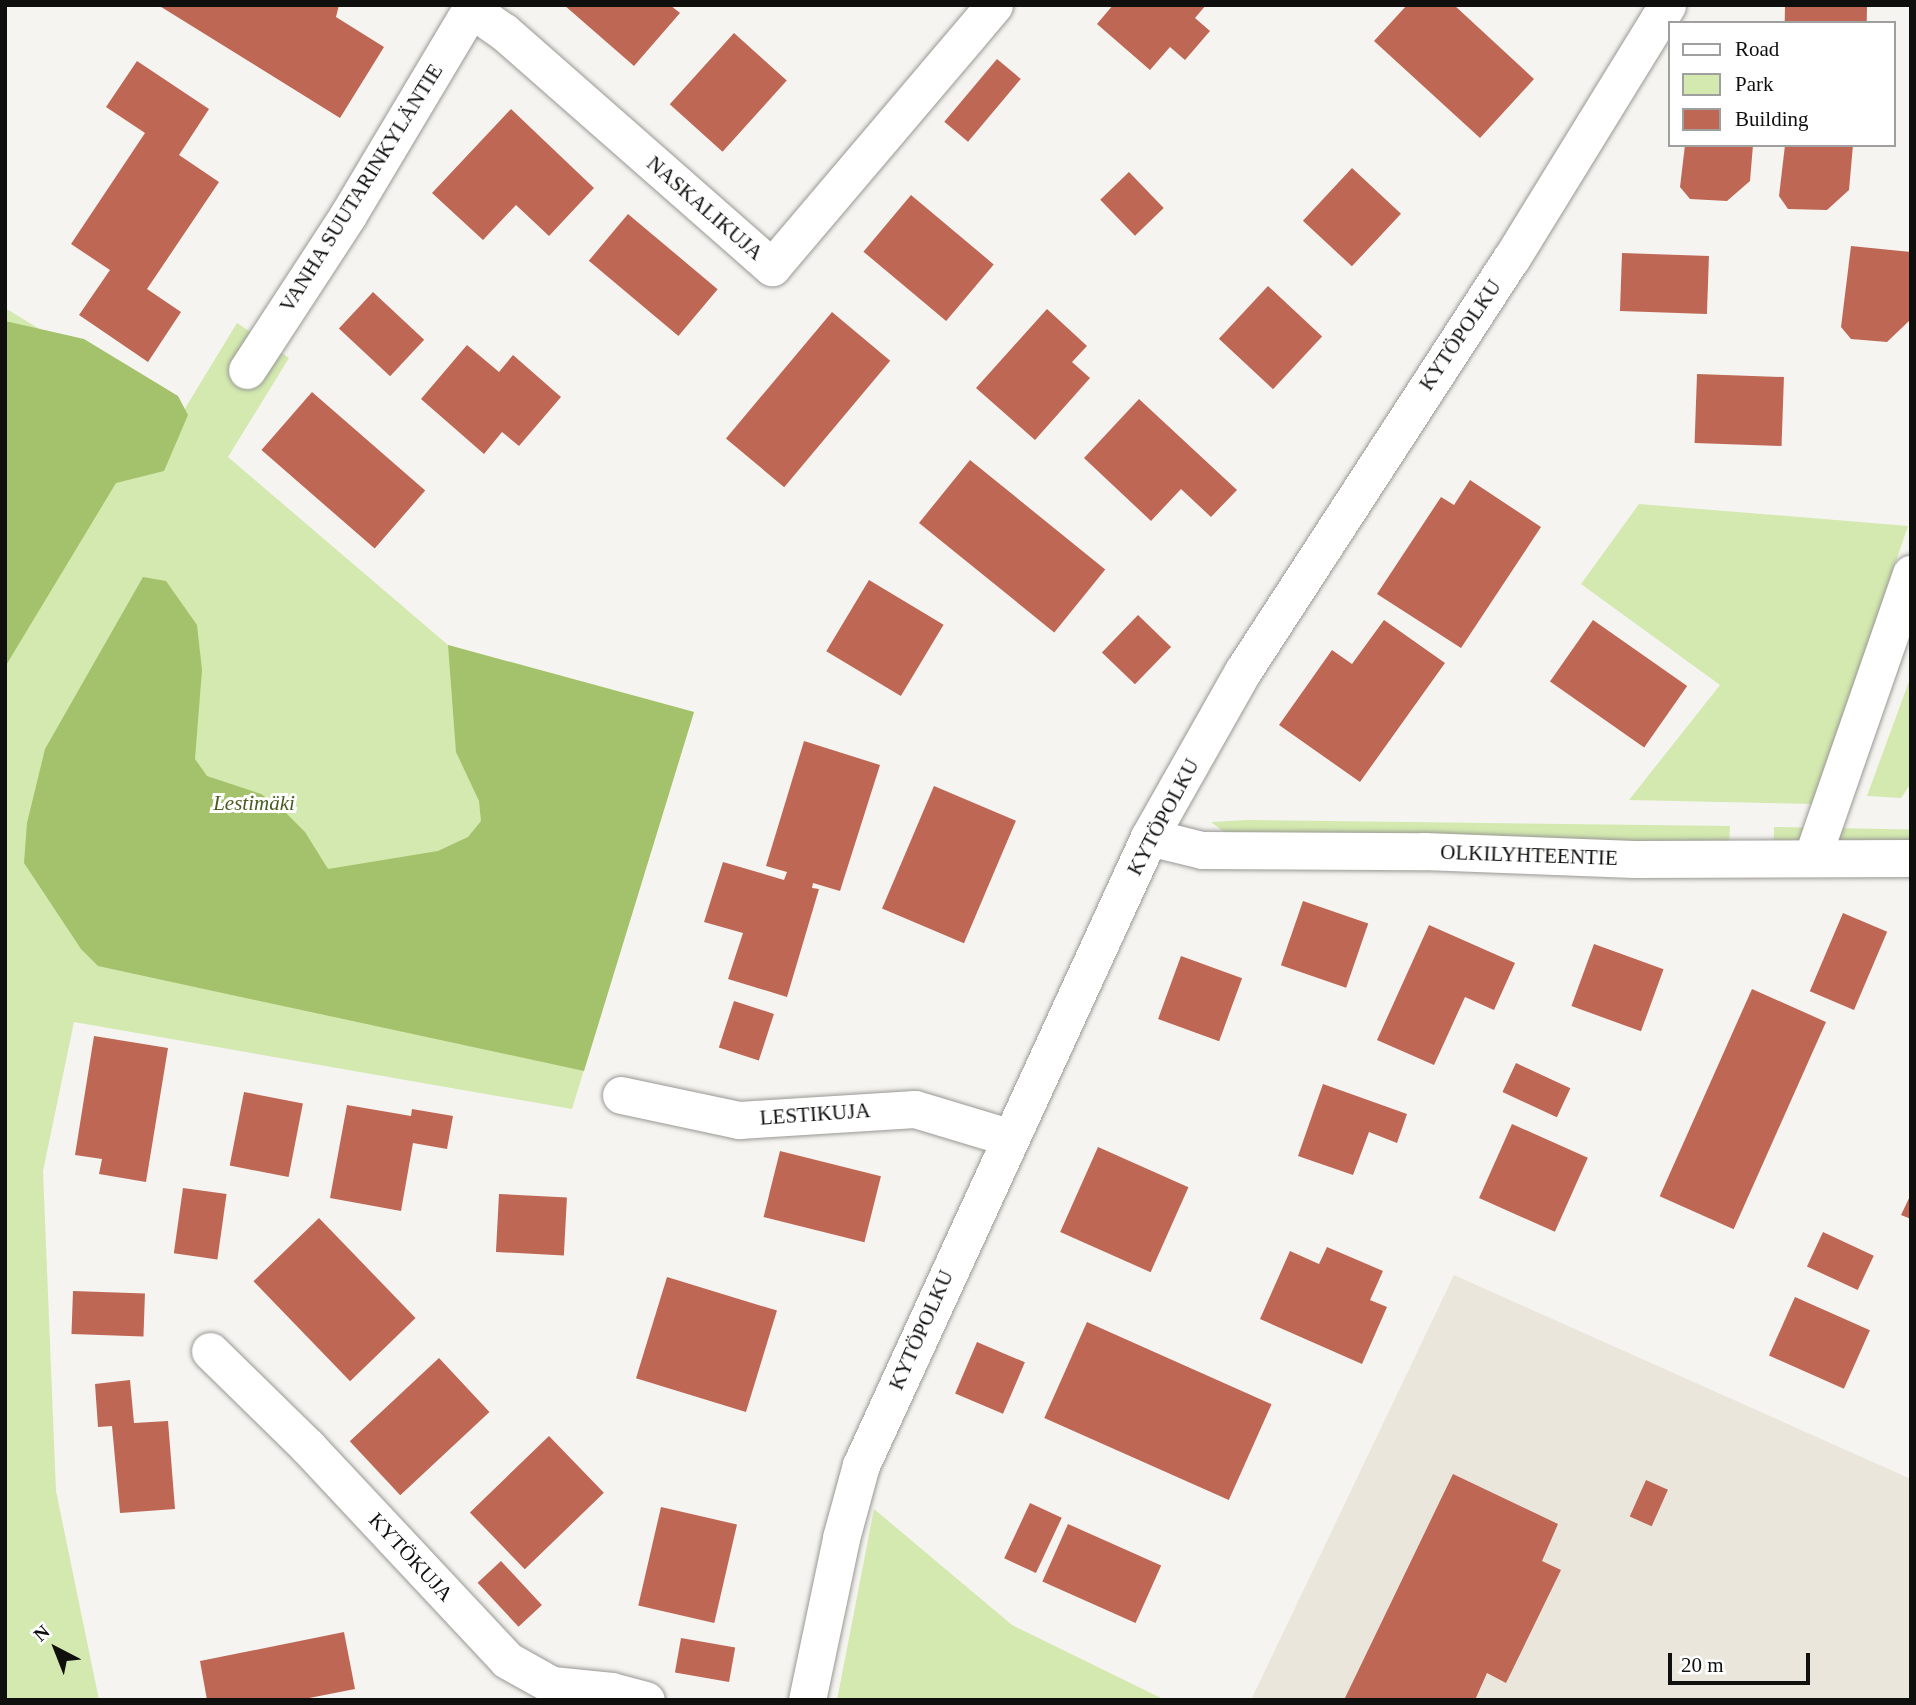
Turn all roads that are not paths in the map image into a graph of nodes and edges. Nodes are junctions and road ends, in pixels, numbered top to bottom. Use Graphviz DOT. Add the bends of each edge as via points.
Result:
graph roads {
  1 [pos="994,5"];
  2 [pos="1667,5"];
  3 [pos="472,7"];
  4 [pos="247,370"];
  5 [pos="1911,574"];
  6 [pos="1149,837"];
  7 [pos="1813,855"];
  8 [pos="1911,858"];
  9 [pos="621,1095"];
  10 [pos="1008,1137"];
  11 [pos="209,1351"];
  12 [pos="646,1700"];
  13 [pos="807,1700"];
  1 -- 3 [label="street, NASKALIKUJA" via="772,267"];
  2 -- 6 [label="street, KYTÖPOLKU" via="1511,259 1250,660"];
  3 -- 4 [label="street, VANHA SUUTARINKYLÄNTIE" via="348,215"];
  5 -- 7 [label="street"];
  6 -- 7 [label="street, OLKILYHTEENTIE" via="1202,850 1424,851 1634,859"];
  6 -- 10 [label="street, KYTÖPOLKU"];
  7 -- 8 [label="street, OLKILYHTEENTIE"];
  9 -- 10 [label="street, LESTIKUJA" via="739,1120 915,1109"];
  10 -- 13 [label="street, KYTÖPOLKU" via="861,1465"];
  11 -- 12 [label="street, KYTÖKUJA" via="308,1447 507,1660 552,1685 612,1690"];
}
